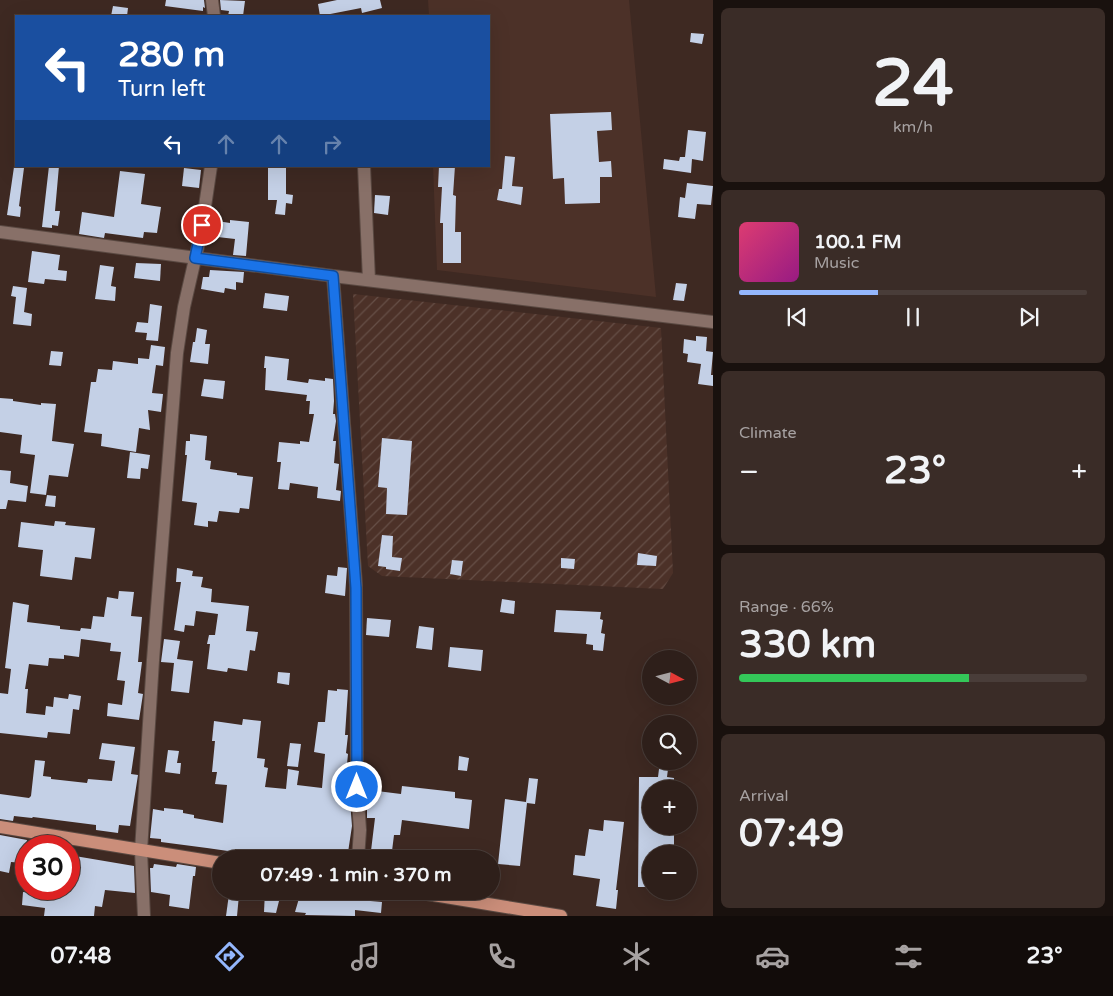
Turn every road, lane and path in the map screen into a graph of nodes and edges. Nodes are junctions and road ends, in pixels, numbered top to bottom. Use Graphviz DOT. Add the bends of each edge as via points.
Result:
graph roads {
  1 [pos="212,0"];
  2 [pos="214,15"];
  3 [pos="211,167"];
  4 [pos="364,167"];
  5 [pos="0,232"];
  6 [pos="195,258"];
  7 [pos="333,276"];
  8 [pos="369,280"];
  9 [pos="713,322"];
  10 [pos="0,827"];
  11 [pos="359,850"];
  12 [pos="141,851"];
  13 [pos="212,862"];
  14 [pos="464,900"];
  15 [pos="144,916"];
  16 [pos="561,916"];
  1 -- 2 [label="street"];
  3 -- 6 [label="street"];
  4 -- 8 [label="street"];
  5 -- 6 [label="street"];
  6 -- 7 [label="street"];
  6 -- 12 [label="street" via="184,307 172,406"];
  7 -- 8 [label="street"];
  7 -- 11 [label="street" via="356,588"];
  8 -- 9 [label="street"];
  10 -- 12 [label="main road"];
  12 -- 13 [label="main road"];
  12 -- 15 [label="street"];
  14 -- 16 [label="main road"];
}
